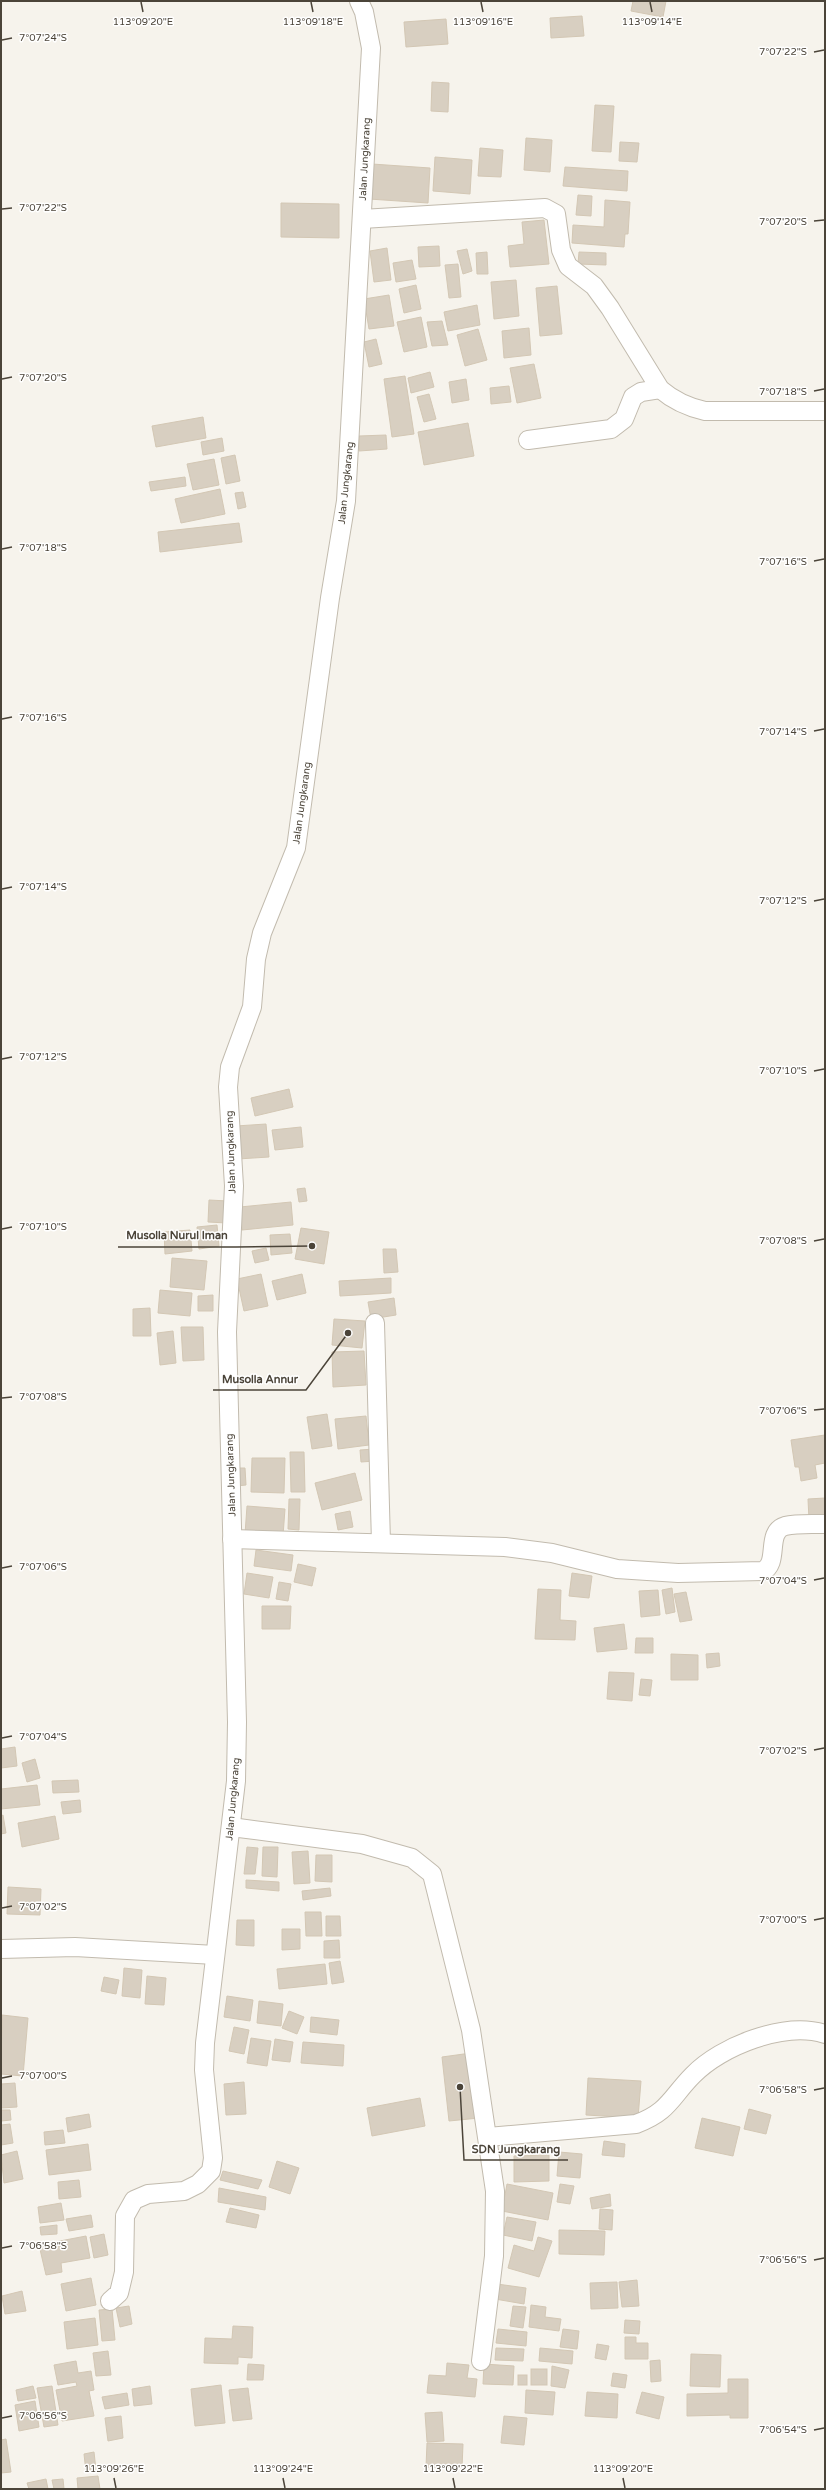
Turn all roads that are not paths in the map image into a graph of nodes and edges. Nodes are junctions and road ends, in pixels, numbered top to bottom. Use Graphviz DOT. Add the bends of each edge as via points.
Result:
graph roads {
  1 [pos="359,1"];
  2 [pos="362,219"];
  3 [pos="660,389"];
  4 [pos="825,411"];
  5 [pos="528,440"];
  6 [pos="375,1323"];
  7 [pos="825,1524"];
  8 [pos="232,1539"];
  9 [pos="381,1543"];
  10 [pos="231,1827"];
  11 [pos="1,1949"];
  12 [pos="215,1955"];
  13 [pos="825,2034"];
  14 [pos="488,2137"];
  15 [pos="110,2301"];
  16 [pos="481,2361"];
  1 -- 2 [label="street, Jalan Jungkarang" via="364,12 371,48"];
  2 -- 3 [label="street" via="545,208 556,214 562,250 568,266 594,286"];
  2 -- 8 [label="street, Jalan Jungkarang" via="350,470 300,823 296,848 262,933 256,959 252,1007 230,1074 234,1178 226,1332"];
  3 -- 4 [label="street" via="688,407 705,411"];
  3 -- 5 [label="street" via="640,392 633,396 624,419 611,429"];
  6 -- 9 [label="street"];
  7 -- 9 [label="street" via="785,1526 778,1529 769,1566 764,1571 678,1573 617,1569 552,1552 505,1547"];
  8 -- 9 [label="street"];
  8 -- 10 [label="street, Jalan Jungkarang" via="237,1722 236,1781"];
  10 -- 12 [label="street, Jalan Jungkarang"];
  10 -- 14 [label="street" via="362,1844 412,1858 432,1874 471,2030"];
  11 -- 12 [label="street" via="75,1947"];
  12 -- 15 [label="street, Jalan Jungkarang" via="204,2070 213,2143 211,2171 198,2184 184,2192 148,2194 134,2200 125,2216 124,2272 119,2293"];
  13 -- 14 [label="street" via="815,2031 792,2031 732,2047 710,2059 692,2075 667,2107 654,2118 636,2124"];
  14 -- 16 [label="street" via="495,2191 494,2256"];
}
